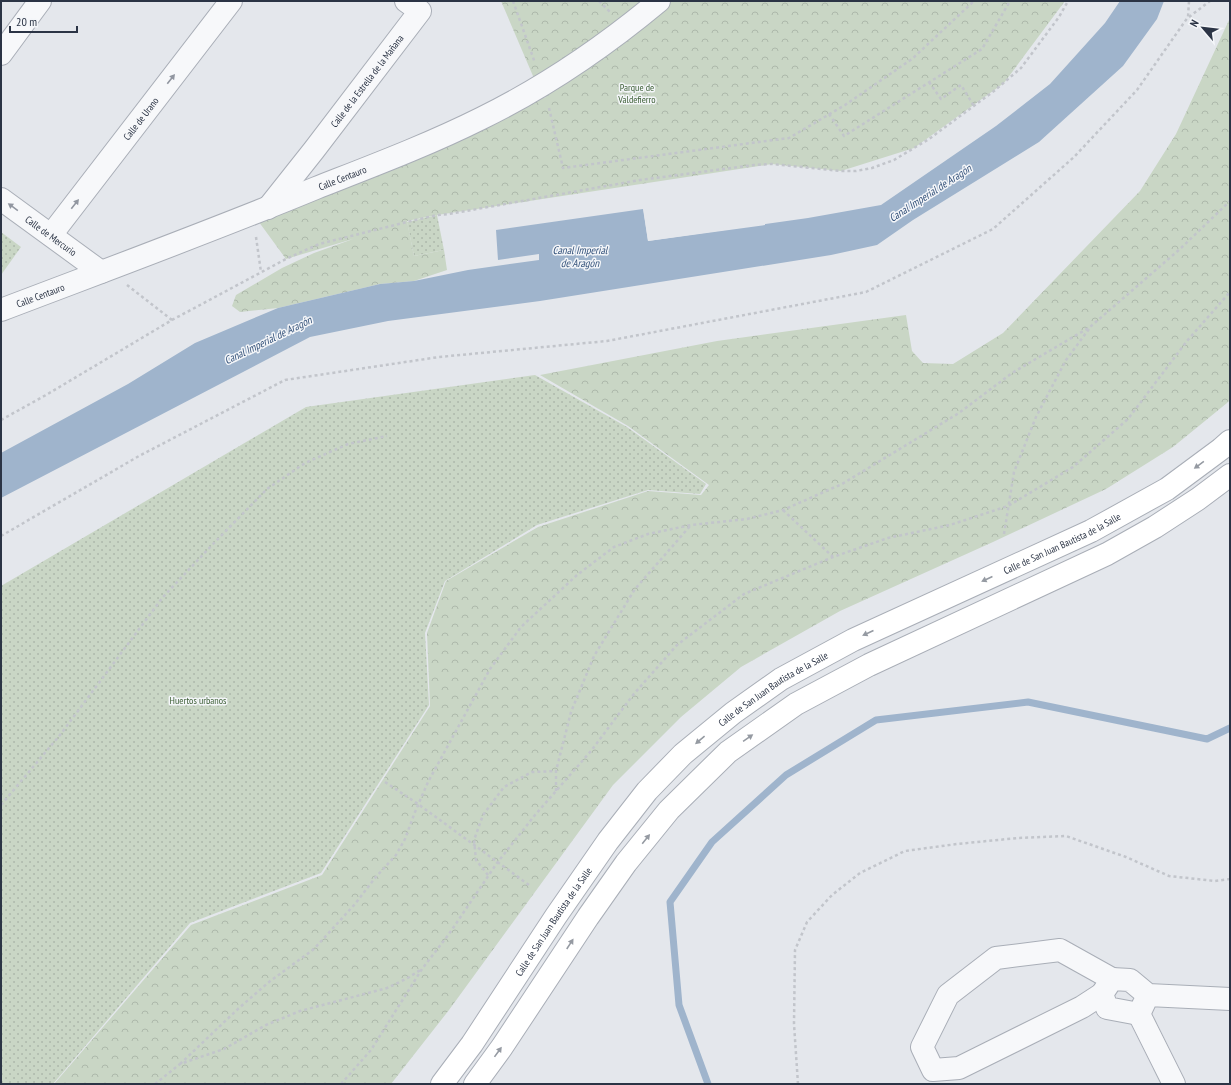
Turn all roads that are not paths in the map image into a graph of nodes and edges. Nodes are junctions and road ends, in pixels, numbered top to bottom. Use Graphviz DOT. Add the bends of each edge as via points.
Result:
graph roads {
  1 [pos="40,1"];
  2 [pos="231,1"];
  3 [pos="659,1"];
  4 [pos="413,6"];
  5 [pos="1,54"];
  6 [pos="314,150"];
  7 [pos="313,190"];
  8 [pos="1,199"];
  9 [pos="260,212"];
  10 [pos="51,235"];
  11 [pos="109,269"];
  12 [pos="1,310"];
  13 [pos="1230,441"];
  14 [pos="1230,475"];
  15 [pos="1107,986"];
  16 [pos="1148,995"];
  17 [pos="1230,999"];
  18 [pos="1139,1014"];
  19 [pos="442,1084"];
  20 [pos="475,1084"];
  21 [pos="1174,1084"];
  1 -- 5 [label="street"];
  10 -- 2 [label="street, Calle de Urano, one-way"];
  3 -- 7 [label="street, Calle Centauro" via="625,29 543,84 484,117 432,142"];
  4 -- 6 [label="street, Calle de la Estrella de la Mañana"];
  6 -- 7 [label="street, Calle de la Estrella de la Mañana" via="310,177"];
  6 -- 9 [label="street, Calle de la Estrella de la Mañana"];
  7 -- 9 [label="street, Calle Centauro"];
  10 -- 8 [label="street, Calle de Mercurio, one-way"];
  9 -- 11 [label="street, Calle Centauro"];
  10 -- 11 [label="street, Calle de Mercurio"];
  11 -- 12 [label="street, Calle Centauro"];
  13 -- 19 [label="main road, Calle de San Juan Bautista de la Salle, one-way" via="1167,489 1091,531 853,640 782,679 733,713 683,754 642,797 608,841 472,1044"];
  20 -- 14 [label="main road, one-way" via="626,863 669,810 728,752 796,704 869,665 1107,554 1155,527"];
  15 -- 15 [label="street" via="1060,950 996,958 948,995 922,1048 933,1070 959,1068 1076,1010"];
  15 -- 16 [label="street" via="1130,980"];
  15 -- 18 [label="street" via="1107,1008"];
  16 -- 17 [label="street"];
  16 -- 18 [label="street"];
  18 -- 21 [label="street"];
}
